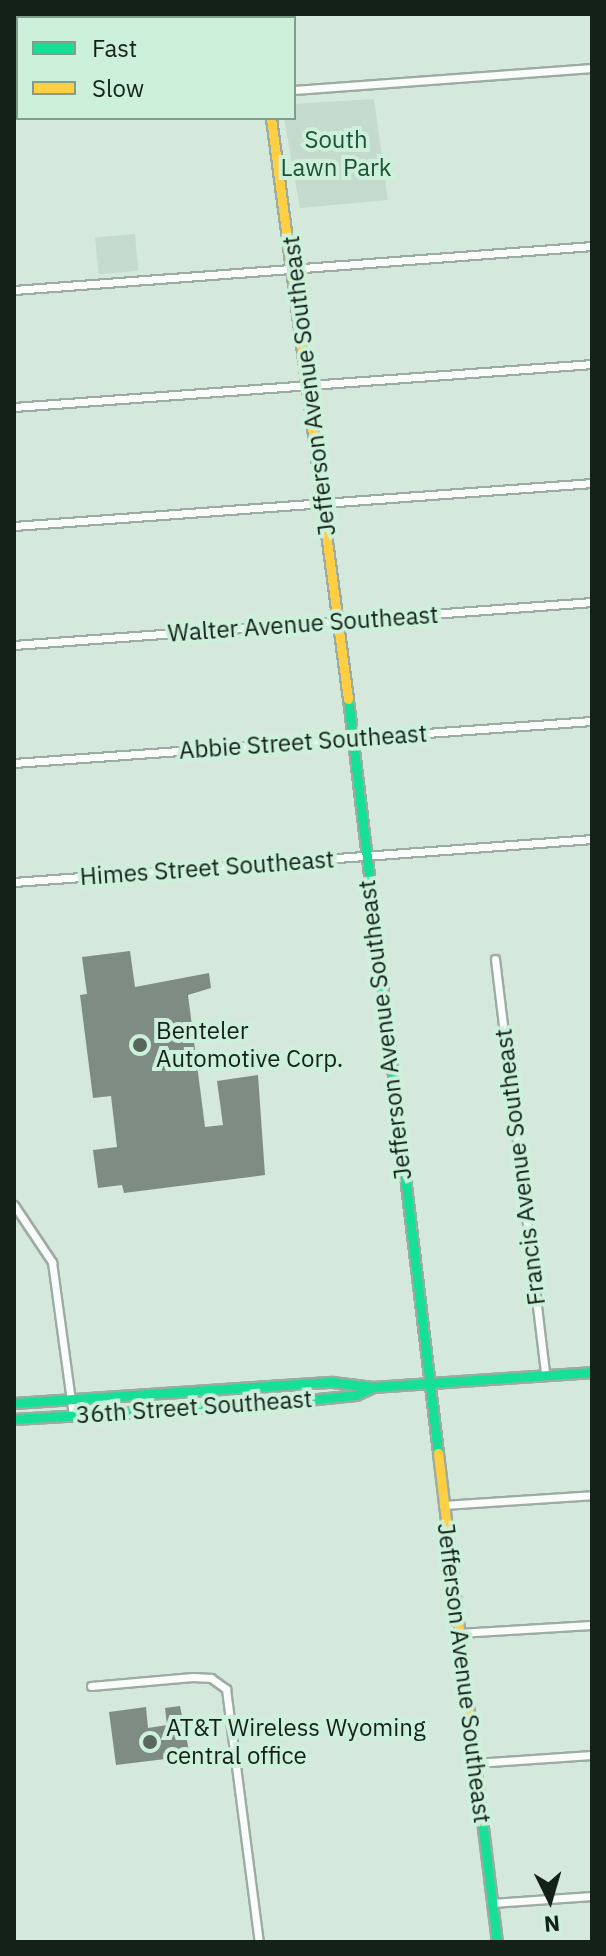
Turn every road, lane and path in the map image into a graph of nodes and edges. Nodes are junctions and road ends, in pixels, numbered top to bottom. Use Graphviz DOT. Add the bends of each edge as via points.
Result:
graph roads {
  1 [pos="592,68"];
  2 [pos="296,90"];
  3 [pos="271,120"];
  4 [pos="592,246"];
  5 [pos="296,268"];
  6 [pos="14,290"];
  7 [pos="592,364"];
  8 [pos="309,386"];
  9 [pos="14,407"];
  10 [pos="592,483"];
  11 [pos="323,504"];
  12 [pos="14,526"];
  13 [pos="592,602"];
  14 [pos="335,621"];
  15 [pos="14,645"];
  16 [pos="592,721"];
  17 [pos="350,740"];
  18 [pos="14,763"];
  19 [pos="592,839"];
  20 [pos="364,858"];
  21 [pos="14,882"];
  22 [pos="495,959"];
  23 [pos="14,1205"];
  24 [pos="592,1372"];
  25 [pos="545,1375"];
  26 [pos="428,1382"];
  27 [pos="373,1387"];
  28 [pos="72,1399"];
  29 [pos="14,1403"];
  30 [pos="73,1415"];
  31 [pos="14,1419"];
  32 [pos="592,1495"];
  33 [pos="443,1505"];
  34 [pos="592,1625"];
  35 [pos="458,1634"];
  36 [pos="91,1686"];
  37 [pos="592,1755"];
  38 [pos="475,1763"];
  39 [pos="592,1896"];
  40 [pos="492,1903"];
  41 [pos="259,1942"];
  42 [pos="497,1942"];
  1 -- 2 [label="street"];
  3 -- 5 [label="street, Jefferson Avenue Southeast"];
  4 -- 5 [label="street"];
  5 -- 6 [label="street"];
  5 -- 8 [label="street, Jefferson Avenue Southeast"];
  7 -- 8 [label="street"];
  8 -- 9 [label="street"];
  8 -- 11 [label="street, Jefferson Avenue Southeast"];
  10 -- 11 [label="street"];
  11 -- 12 [label="street"];
  11 -- 14 [label="street, Jefferson Avenue Southeast"];
  13 -- 14 [label="street, Walter Avenue Southeast"];
  14 -- 15 [label="street, Walter Avenue Southeast"];
  14 -- 17 [label="street, Jefferson Avenue Southeast"];
  16 -- 17 [label="street, Abbie Street Southeast"];
  17 -- 18 [label="street, Abbie Street Southeast"];
  17 -- 20 [label="street, Jefferson Avenue Southeast"];
  19 -- 20 [label="street, Himes Street Southeast"];
  20 -- 21 [label="street, Himes Street Southeast"];
  20 -- 26 [label="street, Jefferson Avenue Southeast"];
  22 -- 25 [label="street, Francis Avenue Southeast"];
  23 -- 28 [label="street" via="52,1262"];
  24 -- 25 [label="street, 36th Street Southeast"];
  25 -- 26 [label="street, 36th Street Southeast"];
  26 -- 27 [label="street, 36th Street Southeast"];
  26 -- 33 [label="street, Jefferson Avenue Southeast"];
  27 -- 28 [label="street, 36th Street Southeast" via="332,1382"];
  27 -- 30 [label="street, 36th Street Southeast" via="345,1397"];
  28 -- 29 [label="street, 36th Street Southeast"];
  28 -- 30 [label="street"];
  30 -- 31 [label="street, 36th Street Southeast"];
  32 -- 33 [label="street"];
  33 -- 35 [label="street, Jefferson Avenue Southeast"];
  34 -- 35 [label="street"];
  35 -- 38 [label="street, Jefferson Avenue Southeast"];
  36 -- 41 [label="street" via="202,1678 226,1689"];
  37 -- 38 [label="street"];
  38 -- 40 [label="street, Jefferson Avenue Southeast"];
  39 -- 40 [label="street"];
  40 -- 42 [label="street, Jefferson Avenue Southeast"];
}
